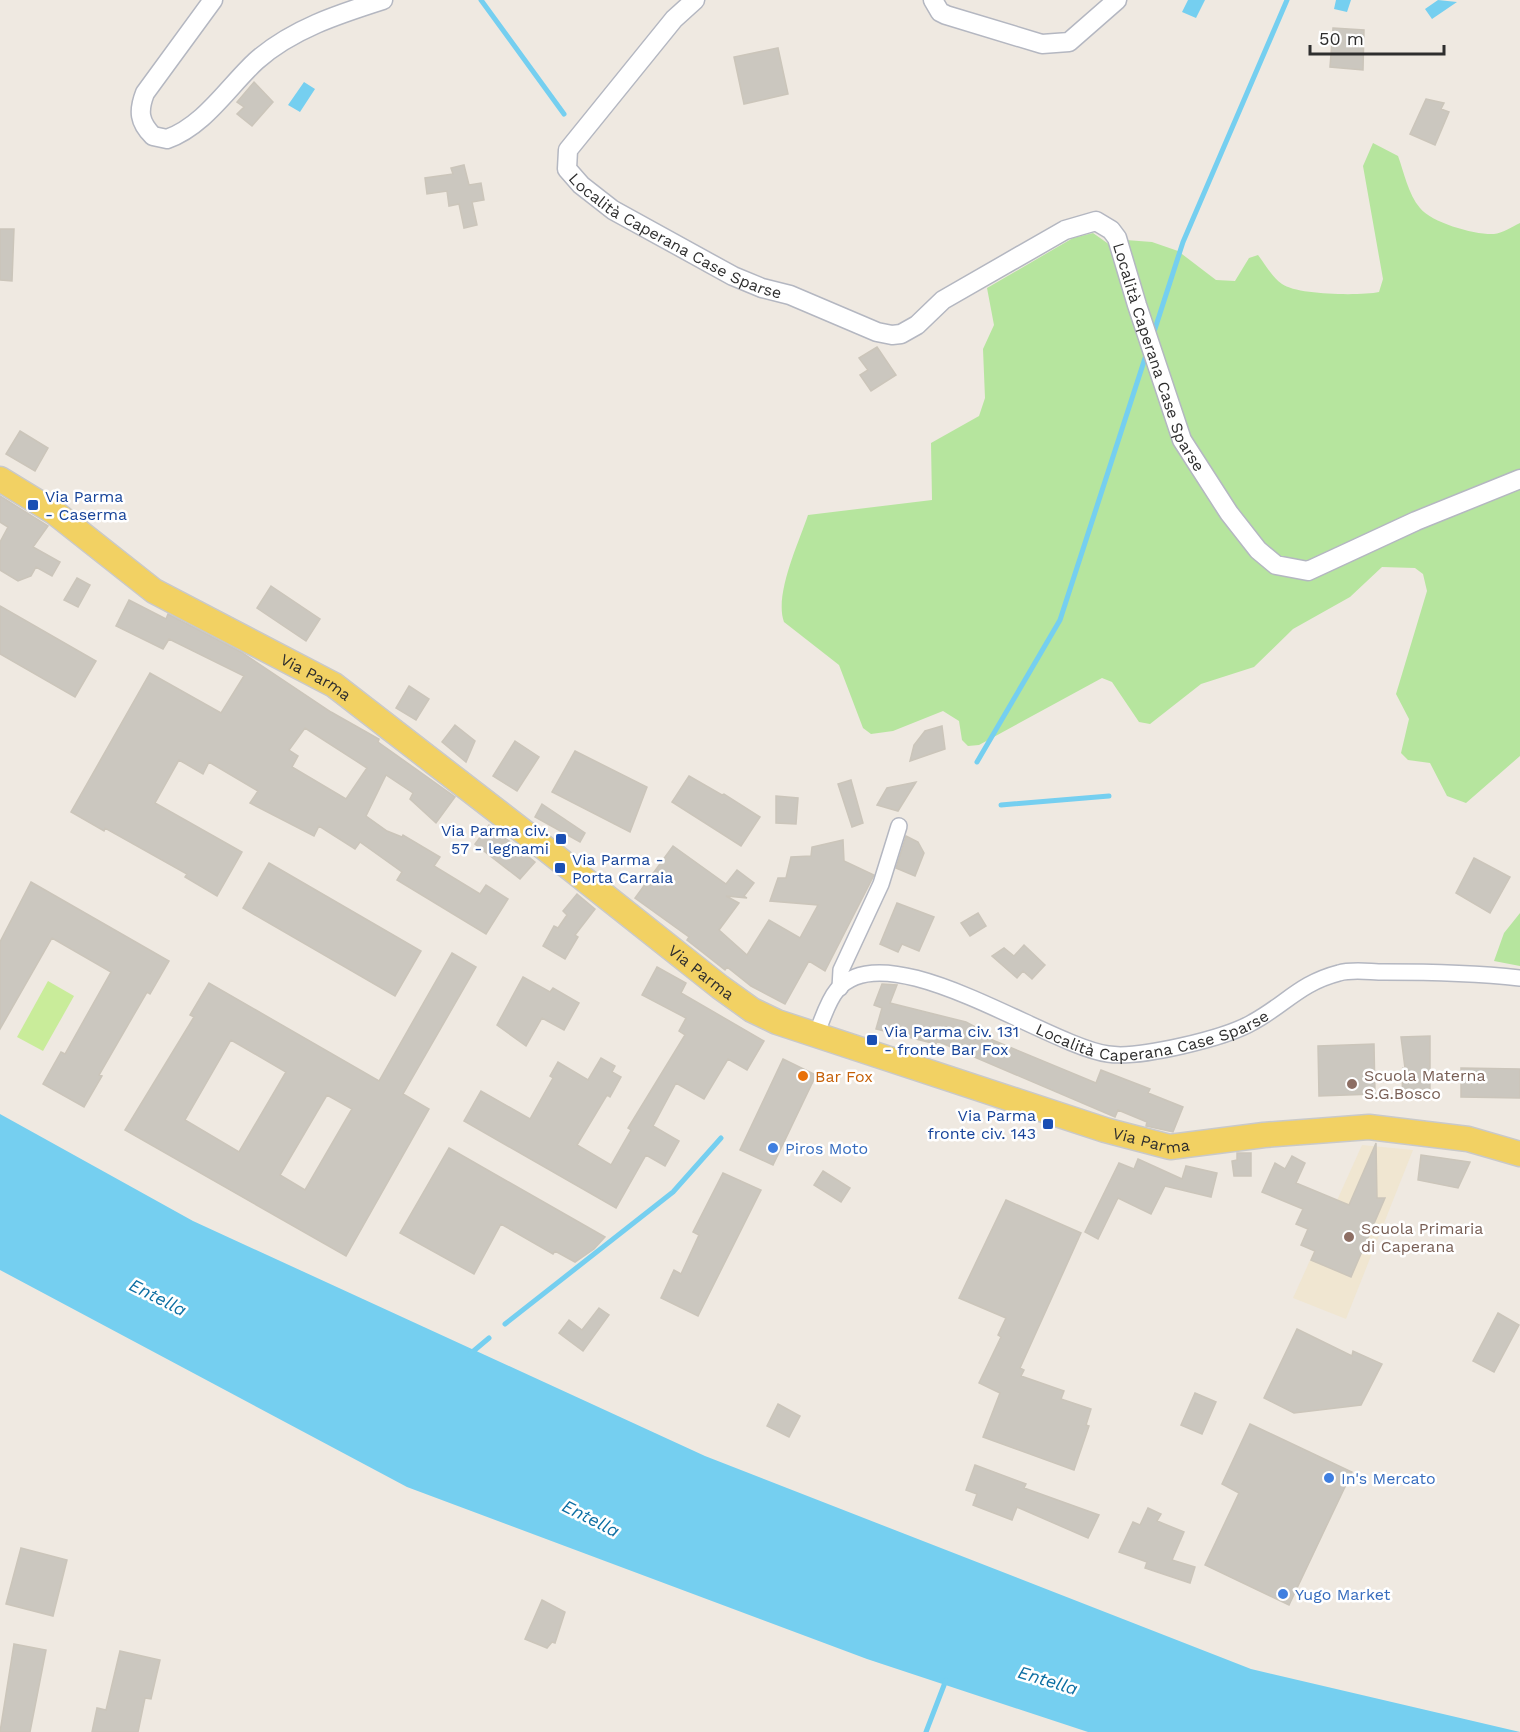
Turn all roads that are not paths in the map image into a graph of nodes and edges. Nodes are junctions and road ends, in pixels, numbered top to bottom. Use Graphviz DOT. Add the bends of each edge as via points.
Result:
graph roads {
  1 [pos="213,0"];
  2 [pos="384,0"];
  3 [pos="695,0"];
  4 [pos="933,0"];
  5 [pos="1117,0"];
  6 [pos="0,479"];
  7 [pos="1520,479"];
  8 [pos="899,826"];
  9 [pos="1520,978"];
  10 [pos="840,988"];
  11 [pos="816,1035"];
  12 [pos="1520,1154"];
  1 -- 2 [label="street" via="145,93 139,107 141,119 153,136 167,139 192,126 257,60 282,41 330,17"];
  3 -- 7 [label="street, Località Caperana Case Sparse" via="674,19 568,150 567,169 613,210 743,280 892,335 917,325 943,300 1065,230 1096,221 1117,238 1182,440 1229,513 1258,550 1276,565 1308,571"];
  4 -- 5 [label="street" via="946,15 1042,44 1069,42"];
  6 -- 11 [label="main road, Via Parma" via="54,512 154,591 334,685 720,987 752,1010"];
  8 -- 10 [label="street" via="881,884 841,970"];
  9 -- 10 [label="street, Località Caperana Case Sparse" via="1475,973 1341,972 1306,983 1252,1023 1219,1035 1137,1053 1108,1055 1029,1025 934,981 883,973 854,979"];
  10 -- 11 [label="street"];
  11 -- 12 [label="main road, Via Parma" via="1105,1130 1170,1147 1369,1127 1468,1139"];
}
